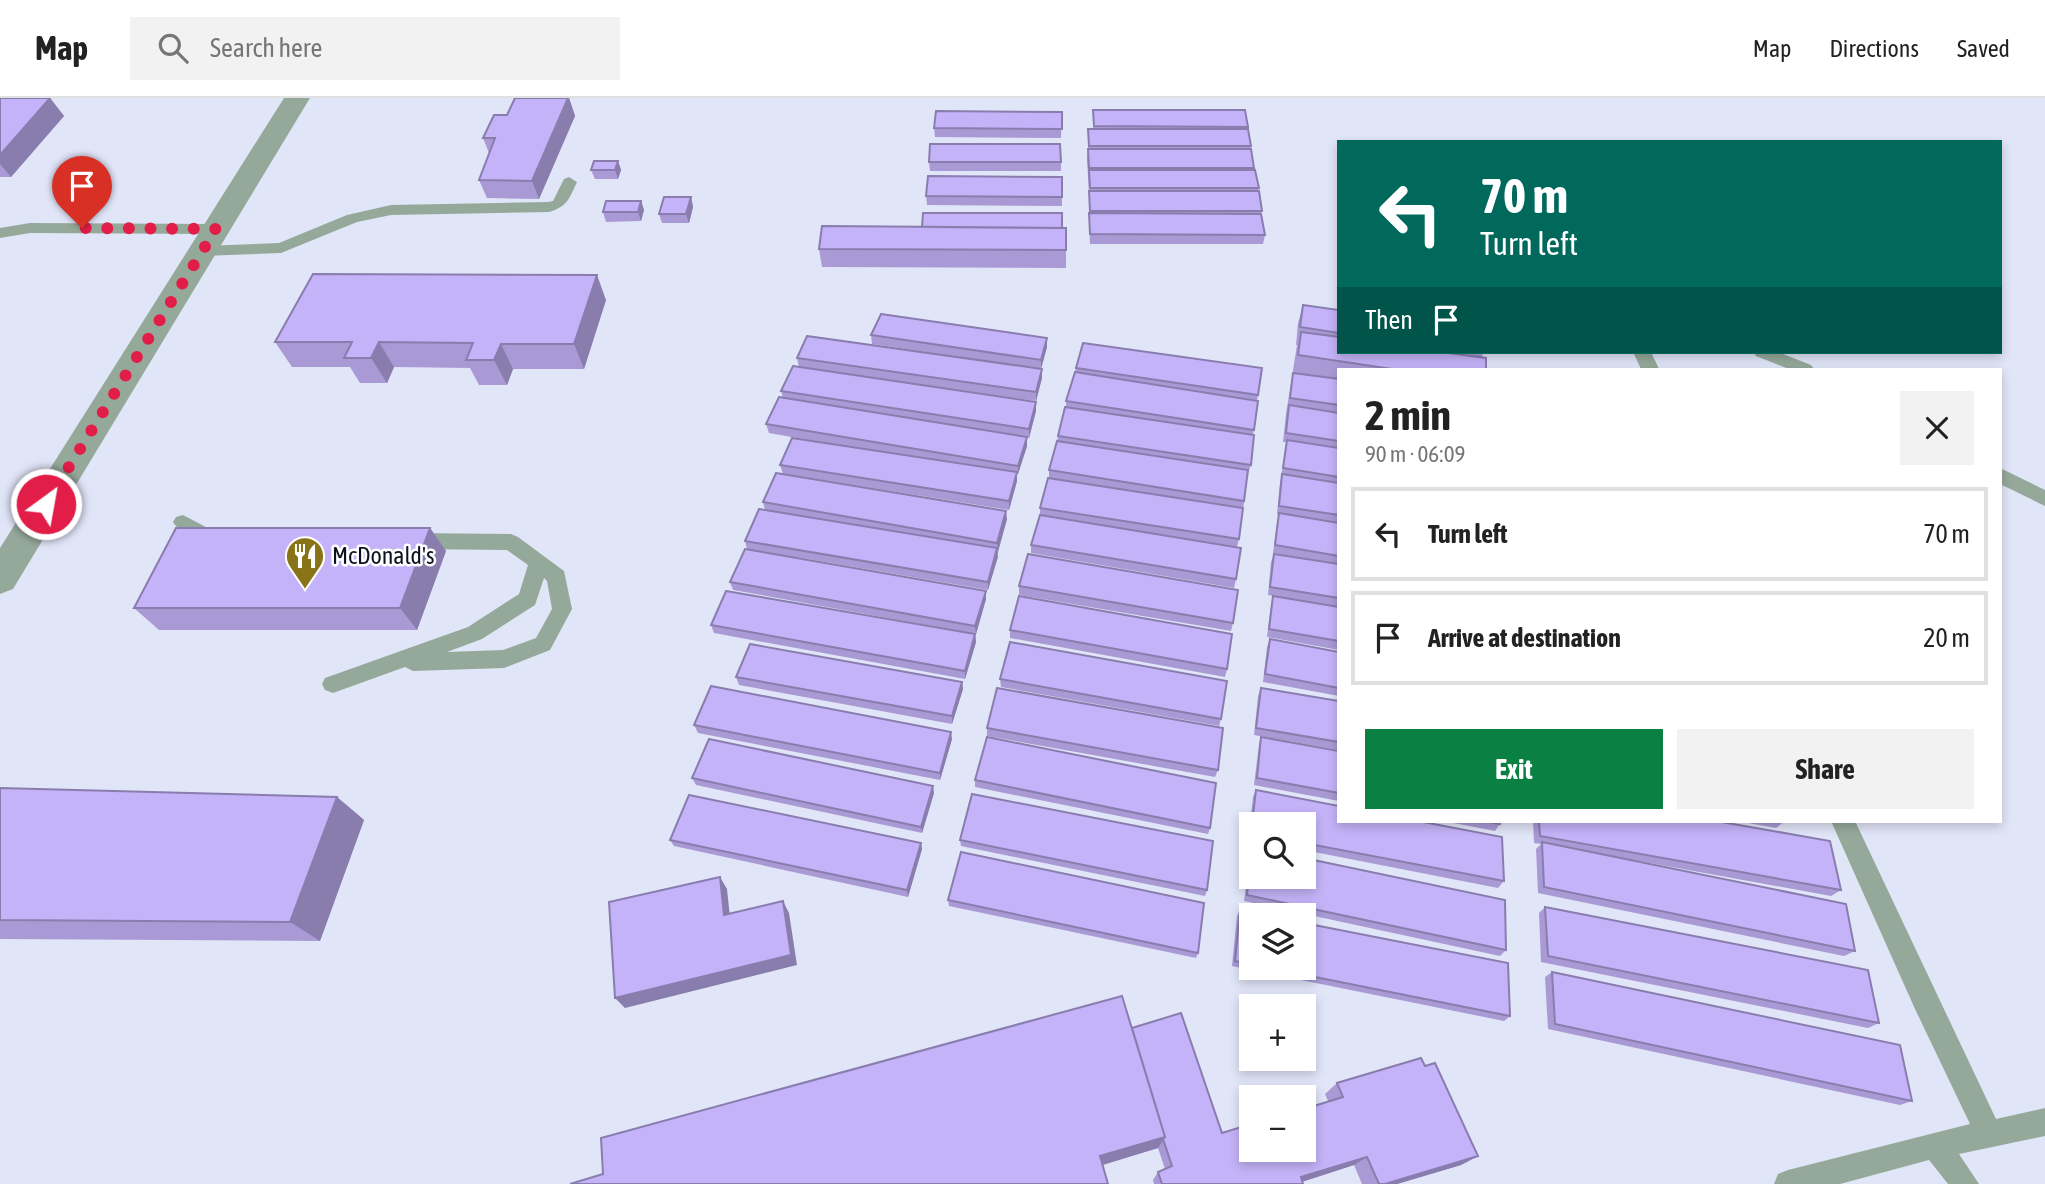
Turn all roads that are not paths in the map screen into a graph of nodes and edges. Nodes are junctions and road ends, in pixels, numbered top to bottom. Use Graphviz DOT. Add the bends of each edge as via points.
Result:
graph roads {
  1 [pos="297,98"];
  2 [pos="569,182"];
  3 [pos="0,233"];
  4 [pos="209,240"];
  5 [pos="1767,354"];
  6 [pos="1802,368"];
  7 [pos="2002,476"];
  8 [pos="2045,499"];
  9 [pos="183,522"];
  10 [pos="238,540"];
  11 [pos="388,541"];
  12 [pos="539,562"];
  13 [pos="0,579"];
  14 [pos="393,663"];
  15 [pos="333,684"];
  16 [pos="1844,823"];
  17 [pos="2045,1122"];
  18 [pos="1989,1134"];
  19 [pos="1935,1145"];
  20 [pos="1787,1184"];
  21 [pos="1965,1184"];
  1 -- 4 [label="street"];
  2 -- 4 [label="lane" via="559,204 549,208 391,209 354,218 281,248"];
  3 -- 4 [label="lane" via="30,228"];
  4 -- 13 [label="street"];
  5 -- 6 [label="lane"];
  7 -- 8 [label="lane"];
  9 -- 10 [label="lane" via="211,540"];
  11 -- 12 [label="lane" via="511,542"];
  12 -- 14 [label="lane" via="528,599 475,633"];
  12 -- 14 [label="lane" via="557,577 562,609 543,644 505,659"];
  14 -- 15 [label="lane"];
  16 -- 18 [label="lane"];
  17 -- 18 [label="lane"];
  18 -- 19 [label="lane"];
  19 -- 20 [label="lane"];
  19 -- 21 [label="lane"];
}
